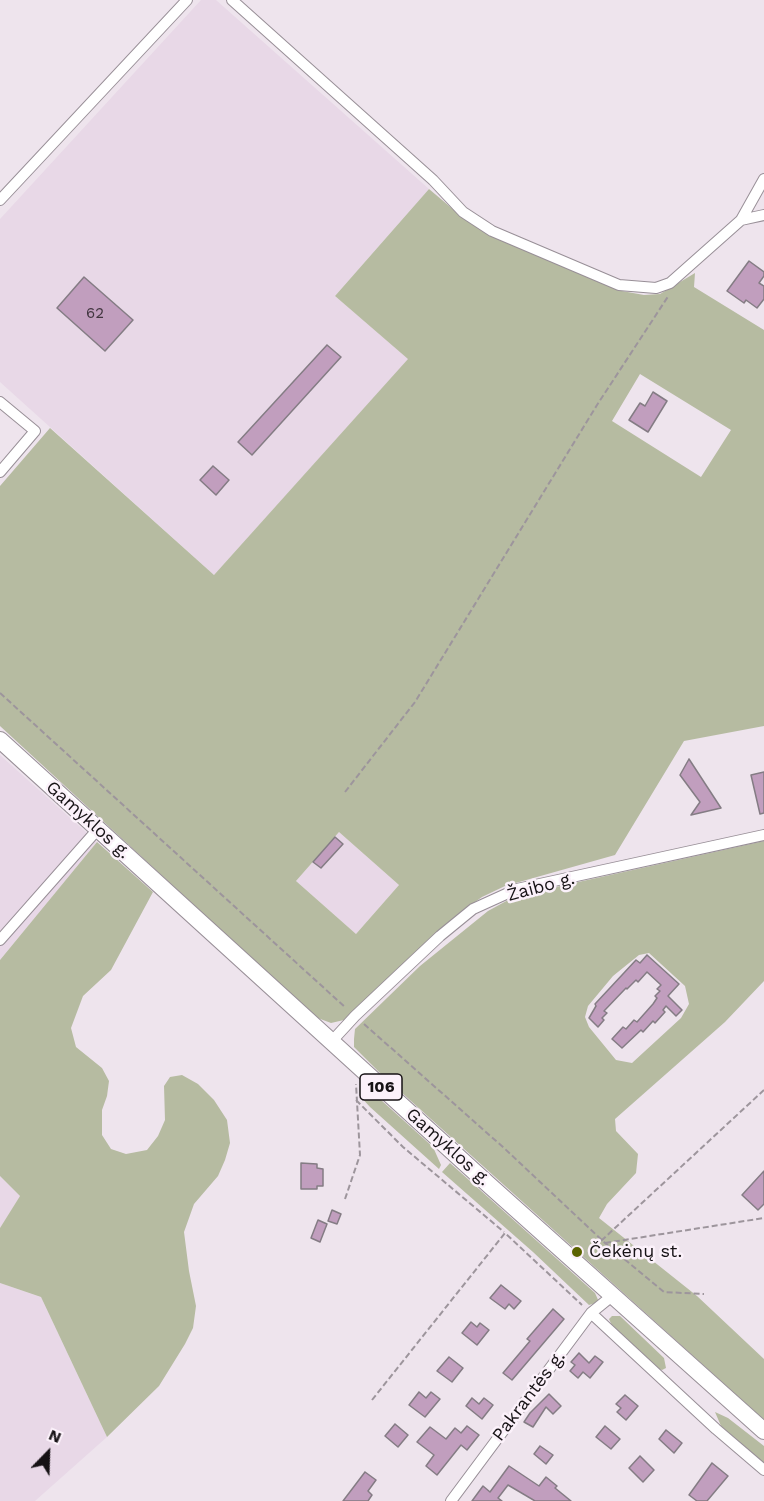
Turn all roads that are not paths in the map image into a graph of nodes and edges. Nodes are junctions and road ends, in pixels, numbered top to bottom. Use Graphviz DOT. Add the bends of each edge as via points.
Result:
graph roads {
  1 [pos="187,0"];
  2 [pos="232,0"];
  3 [pos="764,179"];
  4 [pos="0,200"];
  5 [pos="764,215"];
  6 [pos="741,220"];
  7 [pos="0,402"];
  8 [pos="0,472"];
  9 [pos="0,740"];
  10 [pos="98,829"];
  11 [pos="764,835"];
  12 [pos="0,940"];
  13 [pos="332,1041"];
  14 [pos="612,1296"];
  15 [pos="591,1313"];
  16 [pos="764,1431"];
  17 [pos="764,1470"];
  18 [pos="451,1501"];
  1 -- 4 [label="street"];
  2 -- 6 [label="street" via="433,180 463,212 492,231 620,285 656,288 670,283"];
  3 -- 6 [label="street"];
  5 -- 6 [label="street"];
  7 -- 8 [label="street" via="34,430"];
  9 -- 10 [label="main road, Gamyklos g. / 106"];
  10 -- 12 [label="street"];
  10 -- 13 [label="main road, Gamyklos g. / 106"];
  11 -- 13 [label="street, Žaibo g." via="517,890 473,909"];
  13 -- 14 [label="main road, Gamyklos g. / 106"];
  14 -- 15 [label="street, Pakrantės g."];
  14 -- 16 [label="main road, Gamyklos g. / 106"];
  15 -- 17 [label="street"];
  15 -- 18 [label="street, Pakrantės g."];
}
